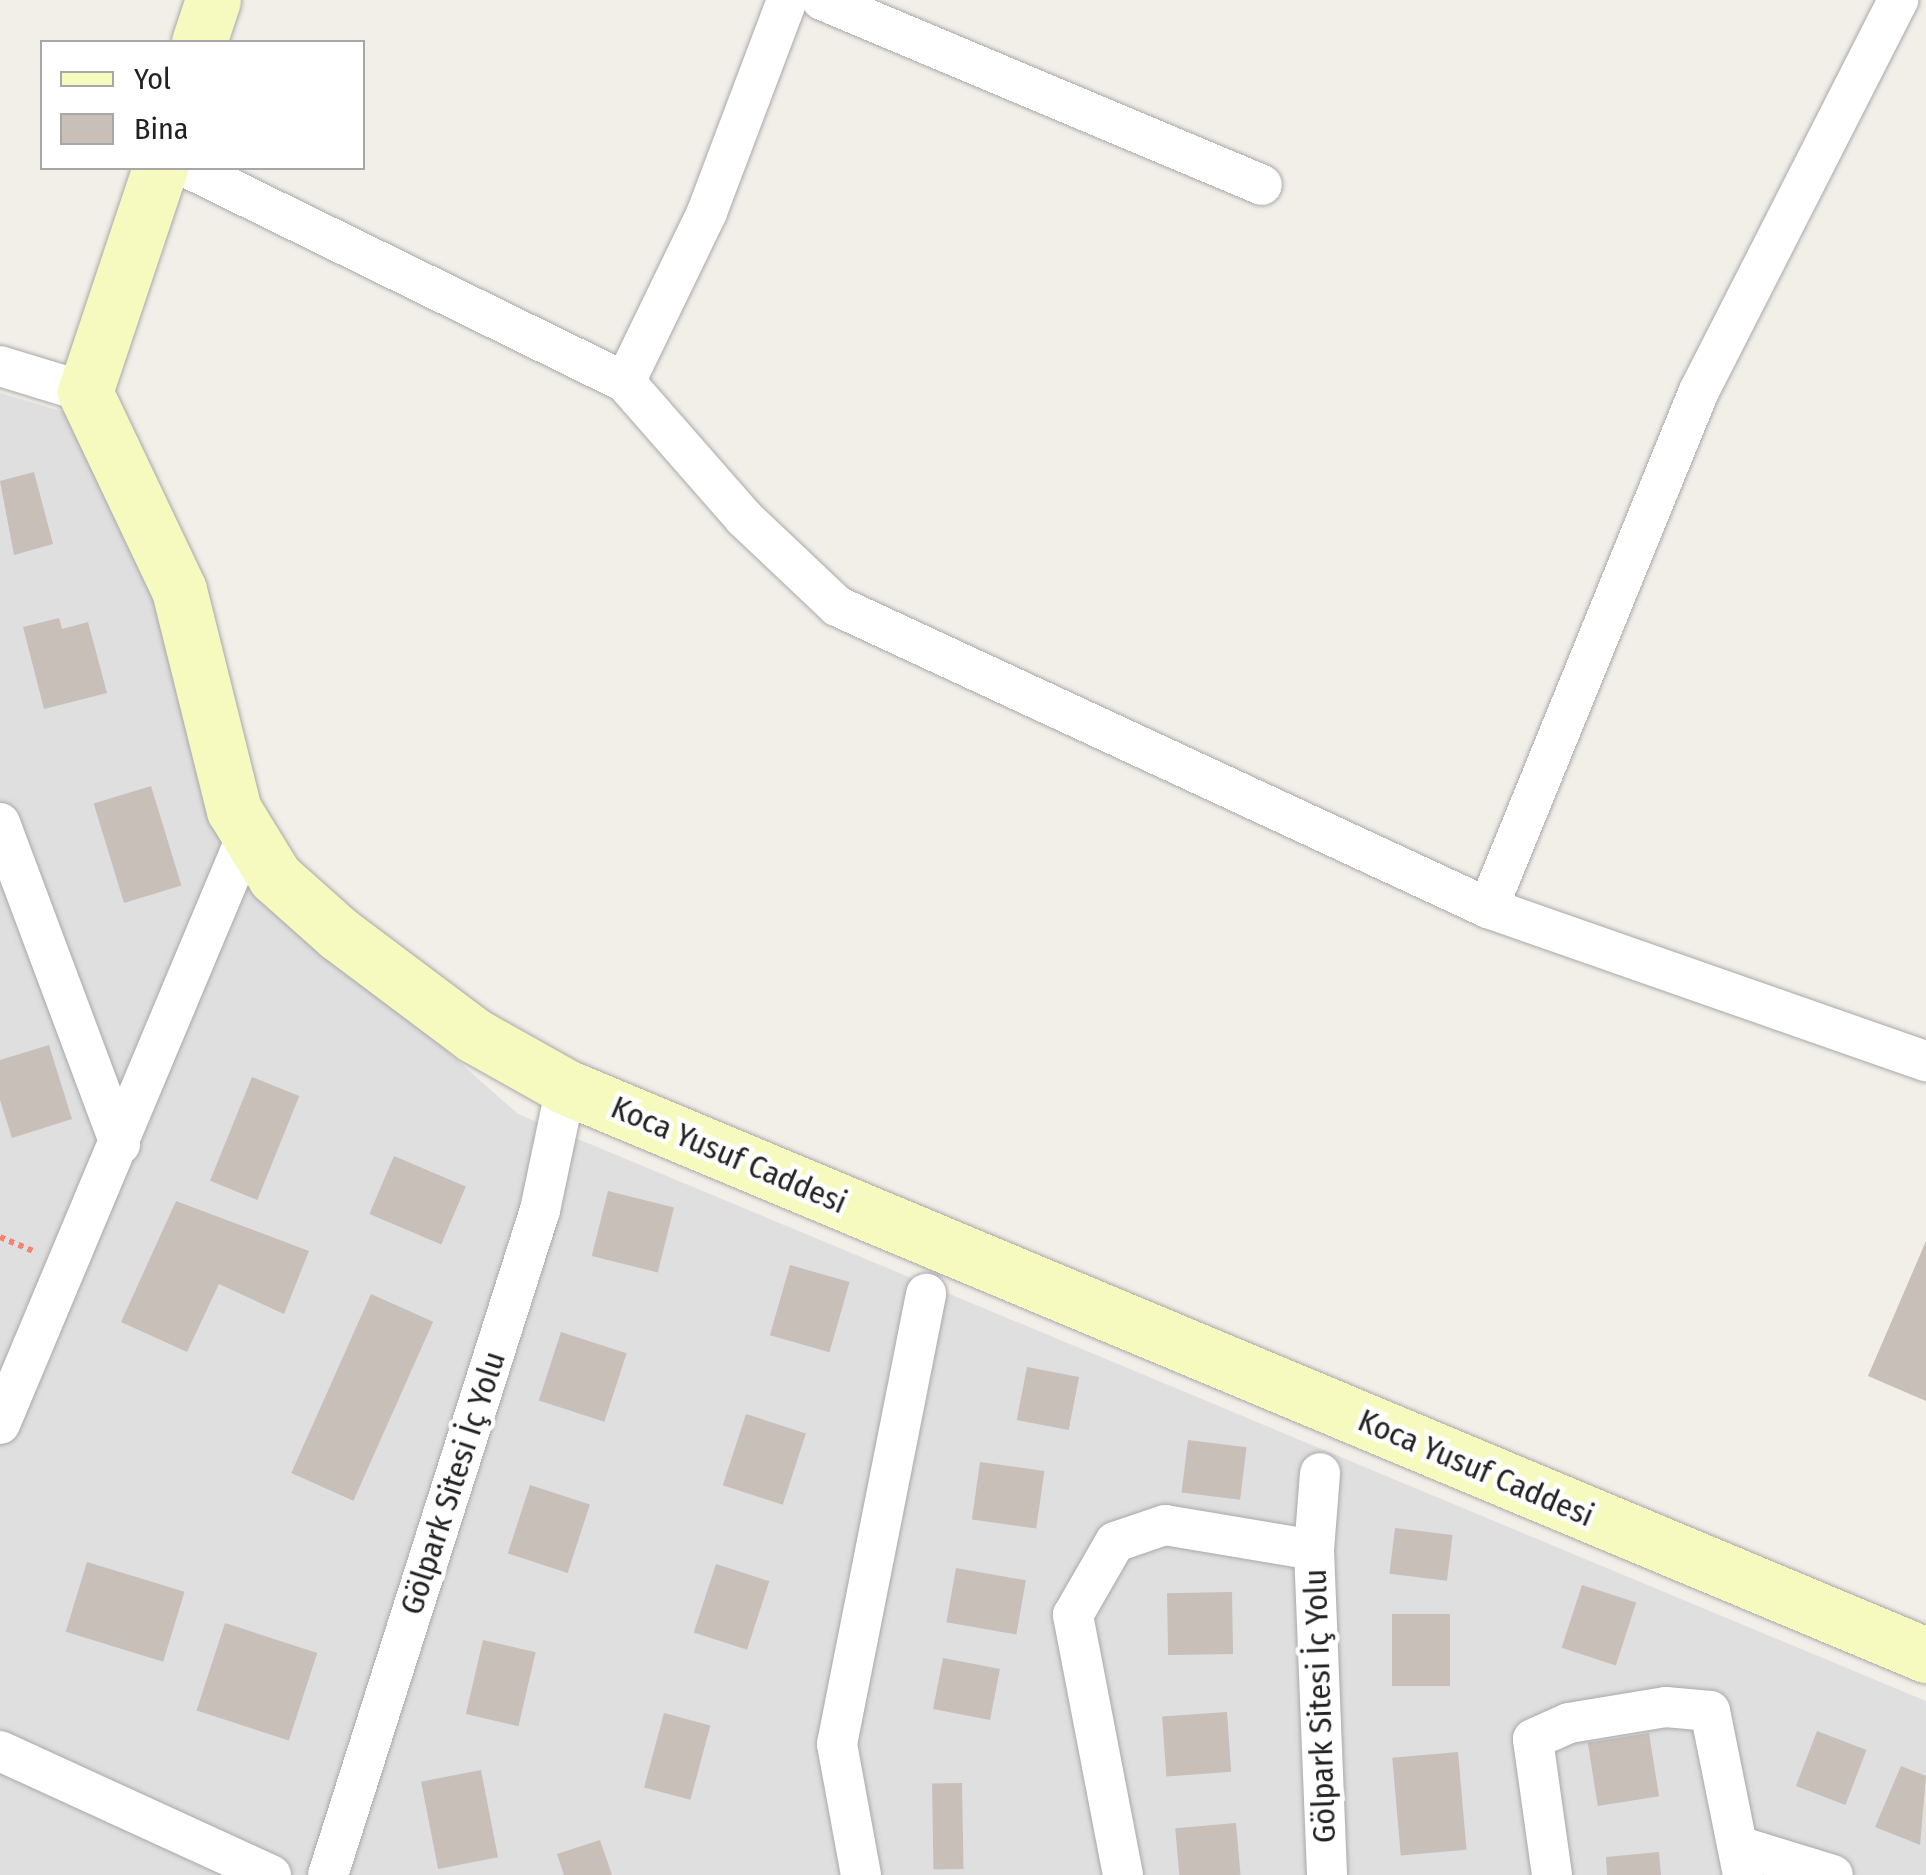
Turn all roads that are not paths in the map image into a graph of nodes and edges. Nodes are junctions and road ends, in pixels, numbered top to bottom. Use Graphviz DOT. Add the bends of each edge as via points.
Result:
graph roads {
  1 [pos="213,0"];
  2 [pos="786,0"];
  3 [pos="822,0"];
  4 [pos="1898,0"];
  5 [pos="200,40"];
  6 [pos="159,170"];
  7 [pos="192,170"];
  8 [pos="1262,185"];
  9 [pos="0,366"];
  10 [pos="624,382"];
  11 [pos="85,392"];
  12 [pos="0,823"];
  13 [pos="248,833"];
  14 [pos="1488,908"];
  15 [pos="1926,1062"];
  16 [pos="566,1088"];
  17 [pos="120,1144"];
  18 [pos="926,1294"];
  19 [pos="0,1424"];
  20 [pos="1320,1473"];
  21 [pos="1314,1550"];
  22 [pos="1926,1655"];
  23 [pos="0,1751"];
  24 [pos="1740,1860"];
  25 [pos="271,1875"];
  26 [pos="328,1875"];
  27 [pos="861,1875"];
  28 [pos="1124,1875"];
  29 [pos="1327,1875"];
  30 [pos="1552,1875"];
  31 [pos="1834,1875"];
  1 -- 5 [label="street"];
  2 -- 10 [label="street" via="707,212"];
  3 -- 8 [label="street"];
  4 -- 14 [label="street" via="1699,391"];
  6 -- 11 [label="street"];
  7 -- 10 [label="street"];
  9 -- 11 [label="street"];
  10 -- 14 [label="street" via="744,518 837,606"];
  11 -- 13 [label="street, Koca Yusuf Caddesi" via="179,590 212,737"];
  12 -- 17 [label="street"];
  13 -- 16 [label="street, Koca Yusuf Caddesi" via="275,877 338,934 475,1036"];
  13 -- 17 [label="street"];
  14 -- 15 [label="street"];
  16 -- 22 [label="street, Koca Yusuf Caddesi"];
  16 -- 26 [label="street, Gölpark Sitesi İç Yolu" via="540,1210"];
  17 -- 19 [label="street"];
  18 -- 27 [label="street" via="837,1744"];
  20 -- 21 [label="street"];
  21 -- 28 [label="street, Gölpark Sitesi İç Yolu" via="1165,1525 1115,1542 1072,1616"];
  21 -- 29 [label="street, Gölpark Sitesi İç Yolu"];
  23 -- 25 [label="street"];
  24 -- 30 [label="street" via="1710,1711 1666,1707 1569,1723 1533,1740"];
  24 -- 31 [label="street"];
}
